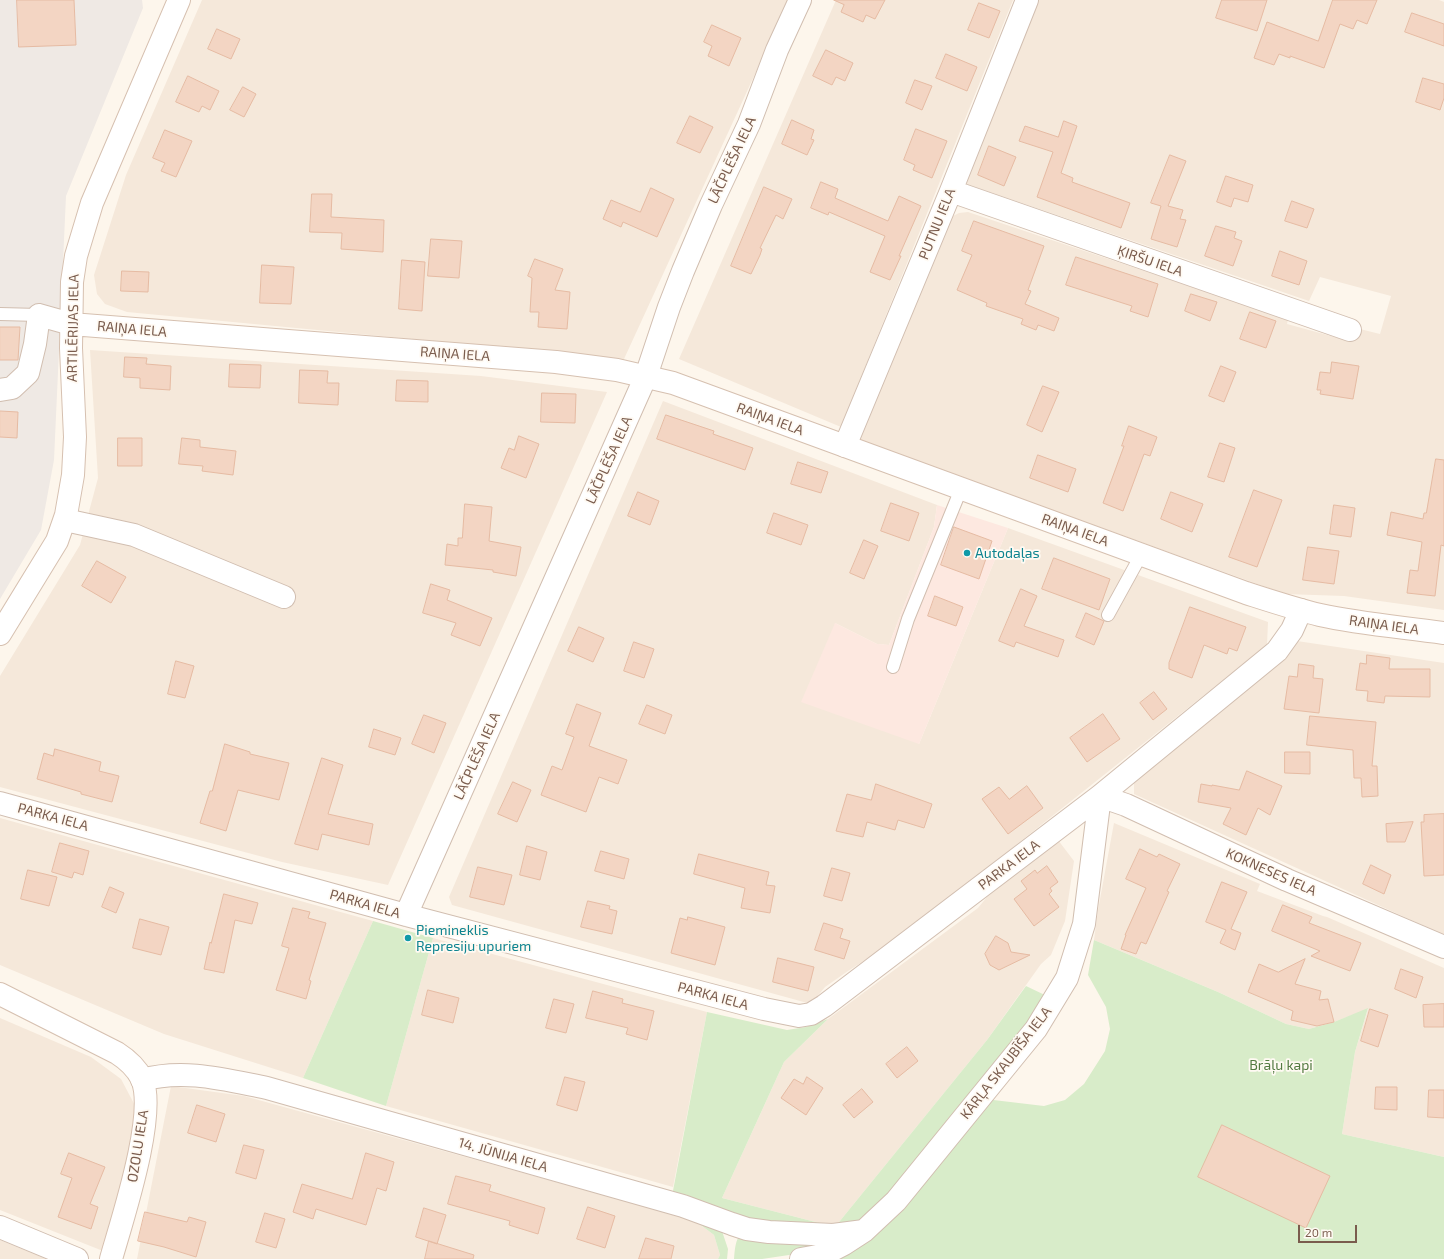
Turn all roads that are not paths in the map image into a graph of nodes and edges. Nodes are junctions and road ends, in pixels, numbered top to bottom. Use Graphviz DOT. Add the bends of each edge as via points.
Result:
graph roads {
  1 [pos="179,0"];
  2 [pos="800,0"];
  3 [pos="1027,0"];
  4 [pos="951,191"];
  5 [pos="0,314"];
  6 [pos="39,315"];
  7 [pos="71,324"];
  8 [pos="1350,330"];
  9 [pos="646,376"];
  10 [pos="0,390"];
  11 [pos="845,446"];
  12 [pos="961,489"];
  13 [pos="65,520"];
  14 [pos="1141,555"];
  15 [pos="284,597"];
  16 [pos="1301,610"];
  17 [pos="1108,615"];
  18 [pos="2,628"];
  19 [pos="1444,633"];
  20 [pos="893,666"];
  21 [pos="1100,796"];
  22 [pos="0,803"];
  23 [pos="406,915"];
  24 [pos="1444,947"];
  25 [pos="0,994"];
  26 [pos="142,1080"];
  27 [pos="0,1227"];
  28 [pos="864,1231"];
  29 [pos="78,1259"];
  30 [pos="112,1259"];
  31 [pos="801,1259"];
  1 -- 7 [label="street, ARTILĒRIJAS IELA" via="92,203 76,256 72,282"];
  2 -- 9 [label="street, LĀČPLĒŠA IELA" via="777,50 749,124 683,271"];
  3 -- 4 [label="street, PUTNU IELA"];
  4 -- 8 [label="street, ĶIRŠU IELA"];
  4 -- 11 [label="street, PUTNU IELA"];
  5 -- 6 [label="lane"];
  6 -- 7 [label="street, RAIŅA IELA"];
  6 -- 10 [label="street" via="28,374 12,388"];
  7 -- 9 [label="street, RAIŅA IELA" via="556,362"];
  7 -- 13 [label="street, ARTILĒRIJAS IELA" via="75,437 73,475"];
  9 -- 11 [label="street, RAIŅA IELA" via="673,383"];
  9 -- 23 [label="street, LĀČPLĒŠA IELA"];
  11 -- 12 [label="street, RAIŅA IELA"];
  12 -- 14 [label="street, RAIŅA IELA"];
  12 -- 20 [label="lane" via="908,619"];
  13 -- 15 [label="street" via="134,535"];
  13 -- 18 [label="street, ARTILĒRIJAS IELA" via="56,541"];
  14 -- 16 [label="street, RAIŅA IELA"];
  14 -- 17 [label="lane"];
  16 -- 19 [label="street, RAIŅA IELA" via="1360,622"];
  16 -- 21 [label="street, PARKA IELA" via="1292,630 1277,651"];
  21 -- 23 [label="street, PARKA IELA" via="811,1014 798,1016 764,1010"];
  21 -- 24 [label="street, KOKNESES IELA" via="1126,805 1287,880"];
  21 -- 28 [label="street, KĀRĻA SKAUBĪŠA IELA" via="1084,924 1060,992 1036,1029 896,1201"];
  22 -- 23 [label="street, PARKA IELA"];
  25 -- 26 [label="street, OZOLU IELA" via="117,1053 136,1068"];
  26 -- 28 [label="street, 14. JŪNIJA IELA" via="173,1074 191,1075 267,1088 683,1206 747,1229 833,1235"];
  26 -- 30 [label="street, OZOLU IELA" via="146,1102 145,1120 136,1173"];
  27 -- 29 [label="street"];
  28 -- 31 [label="street, KĀRĻA SKAUBĪŠA IELA" via="823,1255"];
}
